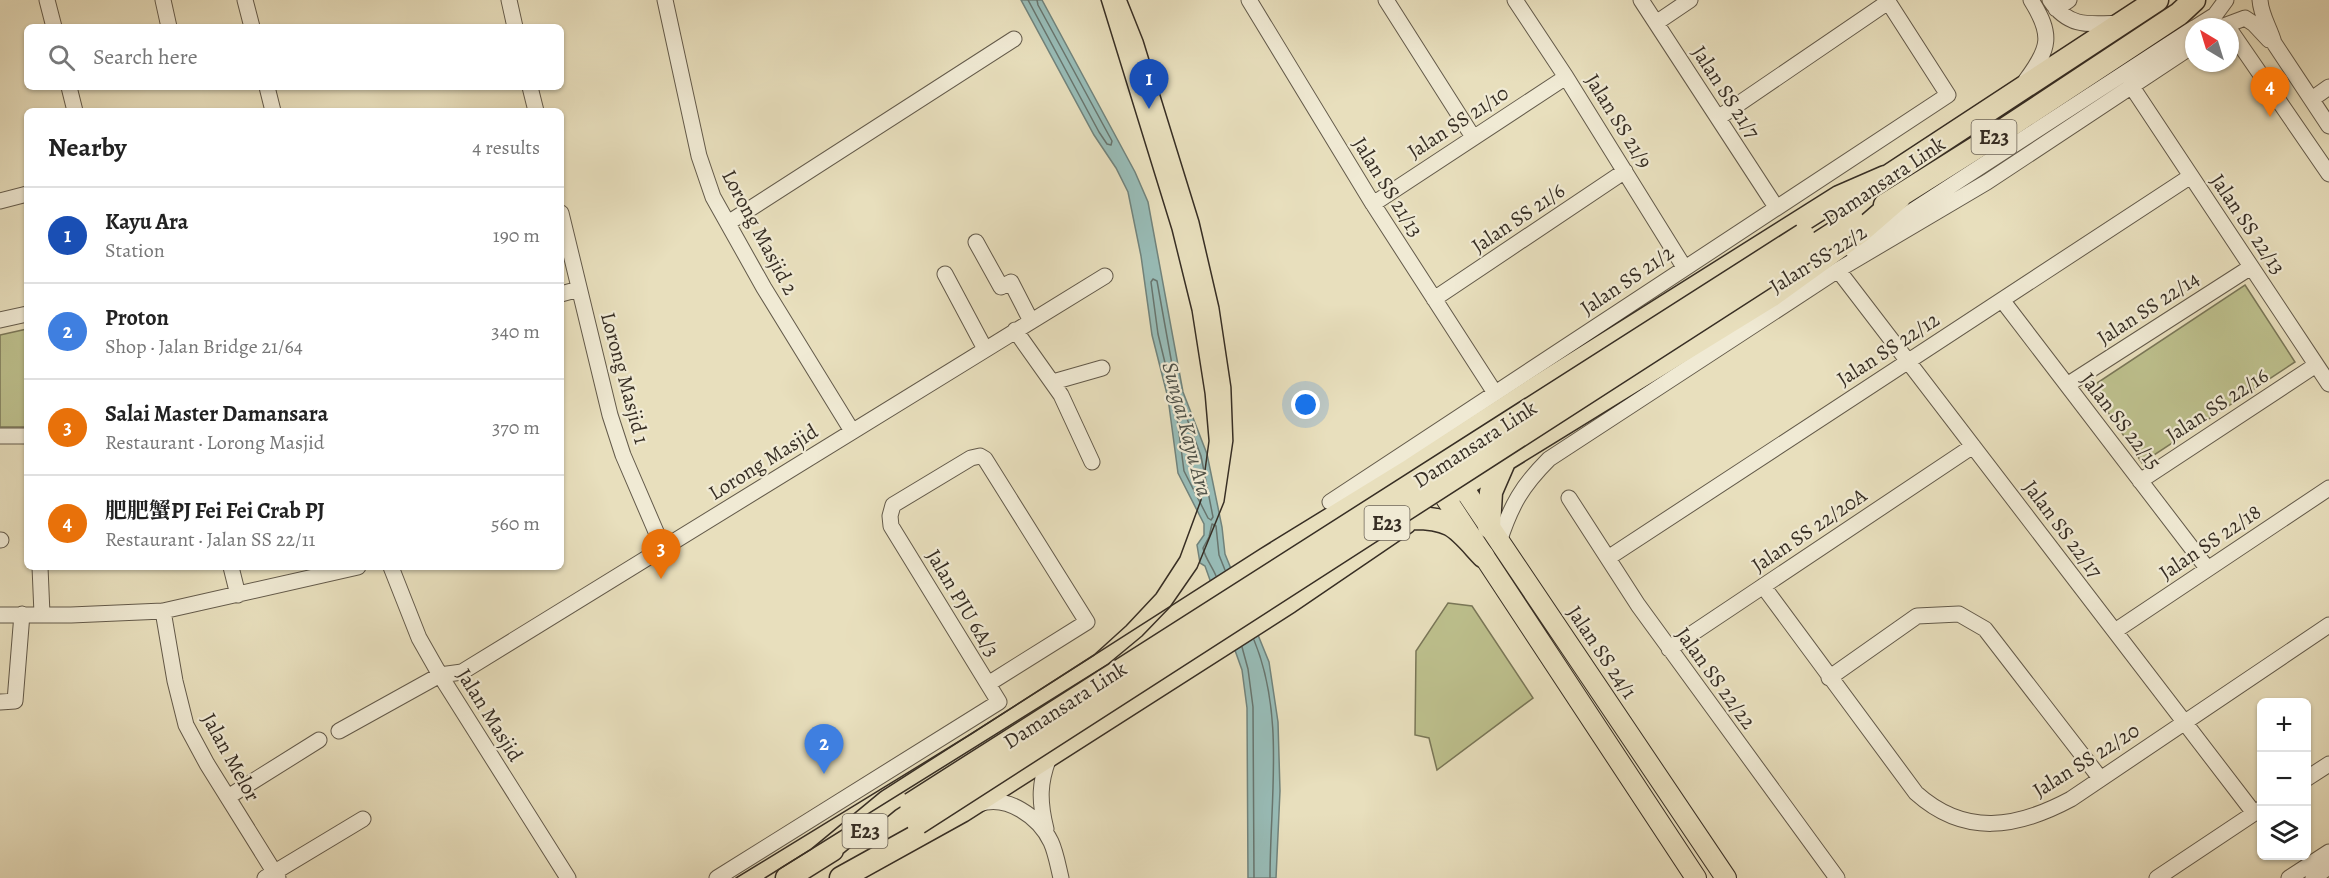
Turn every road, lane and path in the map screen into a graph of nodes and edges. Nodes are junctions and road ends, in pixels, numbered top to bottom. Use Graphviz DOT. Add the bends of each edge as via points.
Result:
graph roads {
  1 [pos="47,0"];
  2 [pos="163,0"];
  3 [pos="245,0"];
  4 [pos="509,0"];
  5 [pos="665,0"];
  6 [pos="1249,0"];
  7 [pos="1386,0"];
  8 [pos="1515,0"];
  9 [pos="1641,0"];
  10 [pos="1690,0"];
  11 [pos="2031,0"];
  12 [pos="2069,0"];
  13 [pos="2157,0"];
  14 [pos="2260,0"];
  15 [pos="1888,1"];
  16 [pos="2219,2"];
  17 [pos="2053,4"];
  18 [pos="2191,17"];
  19 [pos="2239,21"];
  20 [pos="1656,23"];
  21 [pos="2121,23"];
  22 [pos="53,24"];
  23 [pos="169,24"];
  24 [pos="251,24"];
  25 [pos="514,24"];
  26 [pos="1014,39"];
  27 [pos="2274,43"];
  28 [pos="2239,46"];
  29 [pos="2185,51"];
  30 [pos="1566,77"];
  31 [pos="2132,87"];
  32 [pos="2329,87"];
  33 [pos="70,90"];
  34 [pos="268,90"];
  35 [pos="531,90"];
  36 [pos="2018,90"];
  37 [pos="2312,99"];
  38 [pos="74,108"];
  39 [pos="272,108"];
  40 [pos="535,108"];
  41 [pos="1718,118"];
  42 [pos="2329,126"];
  43 [pos="1473,137"];
  44 [pos="1625,171"];
  45 [pos="2329,174"];
  46 [pos="2191,176"];
  47 [pos="1885,177"];
  48 [pos="24,195"];
  49 [pos="1899,198"];
  50 [pos="0,201"];
  51 [pos="1373,204"];
  52 [pos="1776,207"];
  53 [pos="1850,214"];
  54 [pos="728,223"];
  55 [pos="564,226"];
  56 [pos="976,242"];
  57 [pos="1684,267"];
  58 [pos="2251,267"];
  59 [pos="1838,270"];
  60 [pos="945,274"];
  61 [pos="1105,276"];
  62 [pos="579,289"];
  63 [pos="564,293"];
  64 [pos="1771,296"];
  65 [pos="1434,299"];
  66 [pos="2002,300"];
  67 [pos="24,315"];
  68 [pos="0,320"];
  69 [pos="1031,321"];
  70 [pos="1015,330"];
  71 [pos="985,349"];
  72 [pos="1908,361"];
  73 [pos="2316,365"];
  74 [pos="1102,368"];
  75 [pos="1053,382"];
  76 [pos="2329,384"];
  77 [pos="2067,385"];
  78 [pos="1533,390"];
  79 [pos="1495,393"];
  80 [pos="1558,428"];
  81 [pos="852,432"];
  82 [pos="0,436"];
  83 [pos="24,436"];
  84 [pos="1973,446"];
  85 [pos="1430,457"];
  86 [pos="1092,462"];
  87 [pos="1504,462"];
  88 [pos="2140,481"];
  89 [pos="2329,488"];
  90 [pos="1454,491"];
  91 [pos="1370,496"];
  92 [pos="1569,498"];
  93 [pos="1330,502"];
  94 [pos="1413,518"];
  95 [pos="1383,536"];
  96 [pos="1490,541"];
  97 [pos="663,548"];
  98 [pos="1608,558"];
  99 [pos="2207,568"];
  100 [pos="40,570"];
  101 [pos="232,570"];
  102 [pos="345,570"];
  103 [pos="392,570"];
  104 [pos="1763,586"];
  105 [pos="238,595"];
  106 [pos="163,612"];
  107 [pos="22,614"];
  108 [pos="42,614"];
  109 [pos="0,615"];
  110 [pos="2329,625"];
  111 [pos="2115,631"];
  112 [pos="1669,648"];
  113 [pos="440,675"];
  114 [pos="1829,678"];
  115 [pos="988,684"];
  116 [pos="0,702"];
  117 [pos="2184,722"];
  118 [pos="339,731"];
  119 [pos="319,740"];
  120 [pos="1050,755"];
  121 [pos="2329,764"];
  122 [pos="2311,776"];
  123 [pos="2100,778"];
  124 [pos="228,797"];
  125 [pos="2257,809"];
  126 [pos="962,811"];
  127 [pos="2257,811"];
  128 [pos="915,813"];
  129 [pos="363,819"];
  130 [pos="1047,835"];
  131 [pos="2329,852"];
  132 [pos="819,858"];
  133 [pos="2329,867"];
  134 [pos="1719,875"];
  135 [pos="273,876"];
  136 [pos="568,878"];
  137 [pos="717,878"];
  138 [pos="787,878"];
  139 [pos="840,878"];
  140 [pos="1061,878"];
  141 [pos="1696,878"];
  142 [pos="1837,878"];
  143 [pos="2157,878"];
  144 [pos="2289,878"];
  145 [pos="2313,878"];
  1 -- 22 [label="street"];
  2 -- 23 [label="street"];
  3 -- 24 [label="street"];
  4 -- 25 [label="street"];
  5 -- 54 [label="street, Lorong Masjid 2" via="699,156 713,197"];
  6 -- 51 [label="street, Jalan SS 21/13"];
  7 -- 43 [label="street"];
  8 -- 30 [label="street, Jalan SS 21/9"];
  9 -- 20 [label="street, Jalan SS 21/7"];
  10 -- 20 [label="street"];
  11 -- 36 [label="street" via="2042,18 2046,38 2039,63"];
  12 -- 17 [label="street"];
  13 -- 21 [label="highway, Damansara Link / E23"];
  14 -- 27 [label="street" via="2261,13"];
  15 -- 41 [label="street"];
  15 -- 52 [label="street, Jalan SS 21/2" via="1948,94"];
  16 -- 18 [label="highway, Damansara Link"];
  17 -- 21 [label="street" via="2064,17 2084,24"];
  18 -- 49 [label="highway, Damansara Link / E23"];
  18 -- 64 [label="street" via="1828,266"];
  19 -- 27 [label="street" via="2245,18"];
  20 -- 41 [label="street, Jalan SS 21/7"];
  21 -- 36 [label="highway, Damansara Link / E23"];
  26 -- 54 [label="street"];
  27 -- 37 [label="street"];
  28 -- 45 [label="street"];
  29 -- 31 [label="street, Jalan SS 22/2"];
  30 -- 43 [label="street, Jalan SS 21/10"];
  30 -- 44 [label="street, Jalan SS 21/9"];
  31 -- 46 [label="street, Jalan SS 22/13"];
  31 -- 59 [label="street, Jalan SS 22/2" via="1988,182"];
  32 -- 37 [label="street"];
  33 -- 38 [label="street"];
  34 -- 39 [label="street"];
  35 -- 40 [label="street"];
  36 -- 47 [label="highway, Damansara Link / E23"];
  37 -- 42 [label="street"];
  41 -- 52 [label="street, Jalan SS 21/7"];
  43 -- 51 [label="street, Jalan SS 21/10"];
  44 -- 57 [label="street, Jalan SS 21/9"];
  44 -- 65 [label="street, Jalan SS 21/6"];
  46 -- 58 [label="street, Jalan SS 22/13"];
  46 -- 66 [label="street, Jalan SS 22/12"];
  47 -- 53 [label="highway, Damansara Link / E23"];
  47 -- 78 [label="highway" via="1839,197"];
  48 -- 50 [label="street"];
  49 -- 53 [label="highway, Damansara Link / E23"];
  49 -- 64 [label="highway" via="1861,231"];
  51 -- 65 [label="street, Jalan SS 21/13"];
  52 -- 57 [label="street, Jalan SS 21/2"];
  53 -- 128 [label="highway, Damansara Link / E23, bridge"];
  54 -- 81 [label="street, Lorong Masjid 2"];
  55 -- 62 [label="street, Lorong Masjid 1"];
  56 -- 69 [label="street" via="1001,287 1011,282"];
  57 -- 79 [label="street, Jalan SS 21/2"];
  58 -- 73 [label="street, Jalan SS 22/13"];
  58 -- 77 [label="street, Jalan SS 22/14"];
  59 -- 72 [label="street, Jalan SS 22/17"];
  59 -- 96 [label="street, Jalan SS 22/2" via="1549,459 1527,481"];
  60 -- 71 [label="street"];
  61 -- 69 [label="street, Lorong Masjid"];
  62 -- 63 [label="street"];
  62 -- 97 [label="street, Lorong Masjid 1" via="610,416"];
  64 -- 80 [label="highway"];
  65 -- 79 [label="street, Jalan SS 21/13"];
  66 -- 72 [label="street, Jalan SS 22/12"];
  66 -- 77 [label="street, Jalan SS 22/15"];
  67 -- 68 [label="street"];
  69 -- 70 [label="street, Lorong Masjid"];
  70 -- 71 [label="street, Lorong Masjid"];
  70 -- 75 [label="street"];
  71 -- 81 [label="street, Lorong Masjid"];
  72 -- 84 [label="street, Jalan SS 22/17"];
  72 -- 98 [label="street, Jalan SS 22/12"];
  73 -- 76 [label="street, Jalan SS 22/13"];
  73 -- 88 [label="street, Jalan SS 22/16"];
  74 -- 75 [label="street"];
  75 -- 86 [label="street"];
  77 -- 88 [label="street, Jalan SS 22/15"];
  78 -- 80 [label="highway" via="1519,408 1521,423 1532,431"];
  78 -- 85 [label="highway"];
  79 -- 93 [label="street, Jalan SS 21/2"];
  80 -- 87 [label="highway"];
  81 -- 97 [label="street, Lorong Masjid"];
  82 -- 83 [label="street"];
  84 -- 104 [label="street, Jalan SS 22/20A"];
  84 -- 111 [label="street, Jalan SS 22/17"];
  85 -- 90 [label="main road, Jalan SS 24/1"];
  85 -- 91 [label="highway"];
  87 -- 90 [label="highway"];
  87 -- 96 [label="highway" via="1491,492"];
  88 -- 99 [label="street, Jalan SS 22/15"];
  89 -- 99 [label="street, Jalan SS 22/18"];
  90 -- 94 [label="highway"];
  90 -- 96 [label="main road, Jalan SS 24/1"];
  90 -- 96 [label="main road, Jalan SS 24/1"];
  91 -- 95 [label="highway" via="1378,495 1392,505 1393,521"];
  91 -- 132 [label="highway" via="1266,558 888,801"];
  92 -- 98 [label="street, Jalan SS 22/22"];
  94 -- 95 [label="highway"];
  94 -- 96 [label="highway" via="1445,521"];
  95 -- 120 [label="highway" via="1289,602"];
  96 -- 134 [label="main road, Jalan SS 24/1"];
  96 -- 141 [label="main road, Jalan SS 24/1"];
  97 -- 113 [label="street, Lorong Masjid" via="462,672"];
  98 -- 112 [label="street, Jalan SS 22/22"];
  99 -- 111 [label="street, Jalan SS 22/18"];
  100 -- 108 [label="street"];
  101 -- 105 [label="street"];
  102 -- 105 [label="street"];
  103 -- 113 [label="street, Jalan Masjid" via="419,638"];
  104 -- 112 [label="street, Jalan SS 22/20A"];
  104 -- 114 [label="street, Jalan SS 22/20"];
  105 -- 106 [label="street"];
  106 -- 108 [label="street"];
  106 -- 124 [label="street, Jalan Melor" via="186,725"];
  107 -- 108 [label="street"];
  107 -- 109 [label="street"];
  107 -- 116 [label="street" via="15,701"];
  110 -- 117 [label="street, Jalan SS 22/20"];
  111 -- 117 [label="street, Jalan SS 22/17"];
  112 -- 142 [label="street, Jalan SS 22/22"];
  113 -- 118 [label="street, Lorong Masjid"];
  113 -- 136 [label="street, Jalan Masjid"];
  114 -- 123 [label="street, Jalan SS 22/20" via="1916,793 1949,814 1991,824 2026,819 2071,799"];
  114 -- 123 [label="street" via="1917,616 1959,614 1985,629"];
  115 -- 115 [label="street, Jalan PJU 6A/3" via="1087,622 980,456 893,505 890,516 891,526"];
  115 -- 137 [label="street, Jalan PJU 6A/3" via="999,702"];
  117 -- 123 [label="street, Jalan SS 22/20"];
  117 -- 125 [label="street, Jalan SS 22/17"];
  119 -- 124 [label="street"];
  120 -- 126 [label="highway"];
  120 -- 130 [label="street" via="1040,806"];
  121 -- 122 [label="street"];
  124 -- 135 [label="street, Jalan Melor"];
  126 -- 130 [label="street" via="982,803 1003,803 1031,816"];
  126 -- 139 [label="highway"];
  127 -- 143 [label="street"];
  128 -- 132 [label="highway, Damansara Link / E23"];
  128 -- 139 [label="highway, Damansara Link / E23"];
  129 -- 135 [label="street"];
  130 -- 140 [label="street"];
  131 -- 144 [label="street"];
  132 -- 138 [label="highway, Damansara Link / E23"];
  133 -- 145 [label="street"];
}
